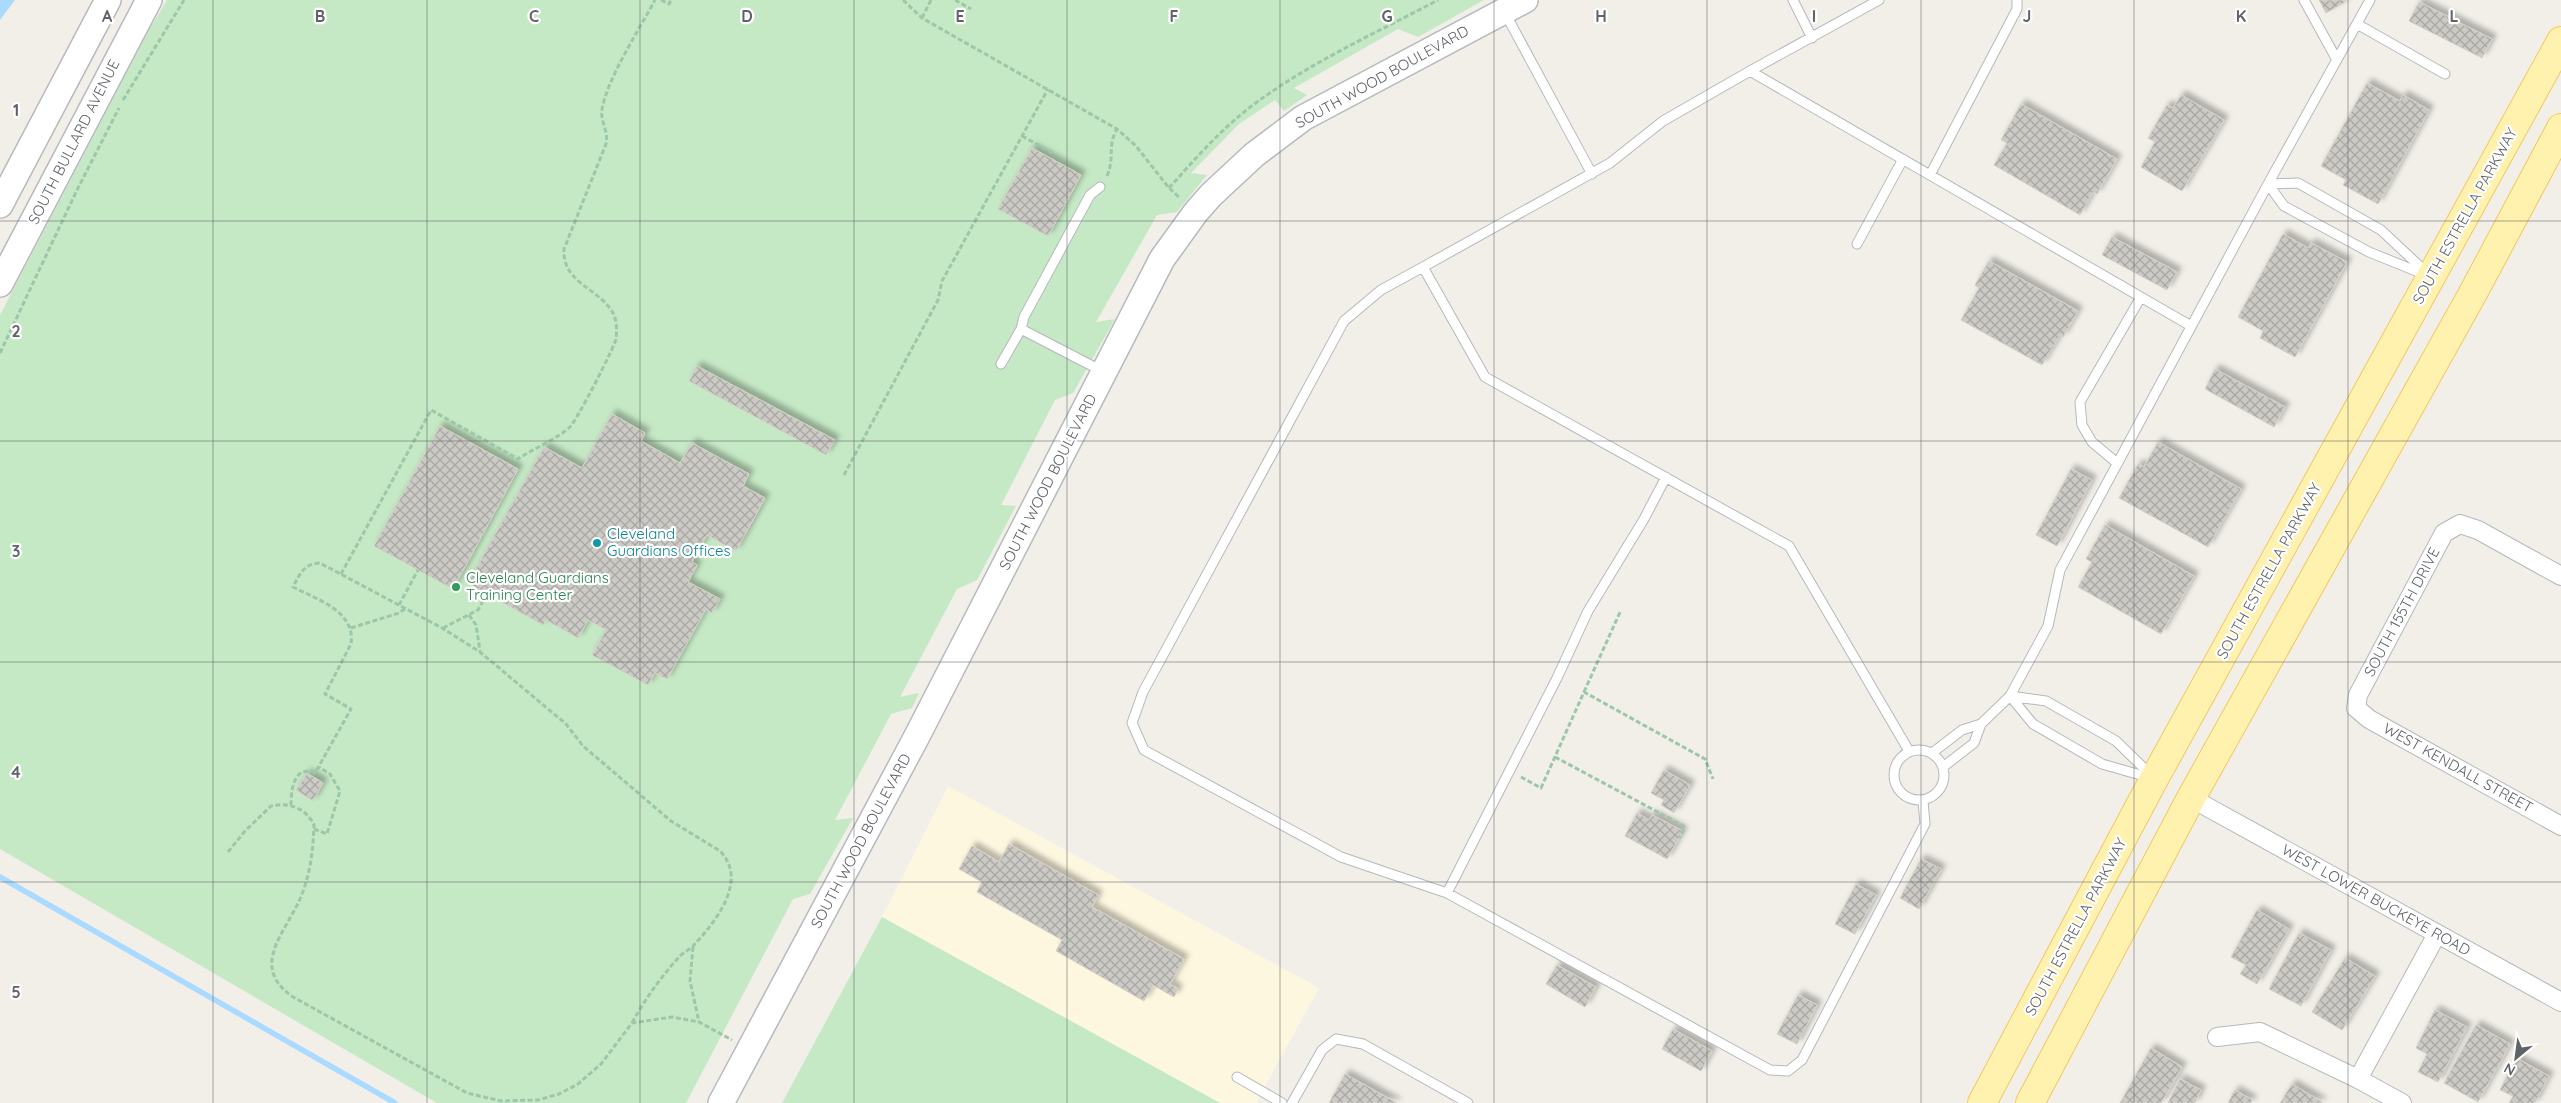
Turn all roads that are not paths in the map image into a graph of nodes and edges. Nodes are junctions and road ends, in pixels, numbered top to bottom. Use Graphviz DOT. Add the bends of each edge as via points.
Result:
graph roads {
  1 [pos="108,0"];
  2 [pos="149,0"];
  3 [pos="1793,0"];
  4 [pos="1879,0"];
  5 [pos="2017,0"];
  6 [pos="2304,0"];
  7 [pos="2370,0"];
  8 [pos="1514,5"];
  9 [pos="2358,24"];
  10 [pos="1812,38"];
  11 [pos="2561,41"];
  12 [pos="2336,60"];
  13 [pos="1750,72"];
  14 [pos="2445,74"];
  15 [pos="2561,128"];
  16 [pos="1902,159"];
  17 [pos="1592,174"];
  18 [pos="1930,176"];
  19 [pos="2268,184"];
  20 [pos="1100,187"];
  21 [pos="0,205"];
  22 [pos="1858,244"];
  23 [pos="1423,267"];
  24 [pos="2431,277"];
  25 [pos="0,284"];
  26 [pos="2141,297"];
  27 [pos="2191,326"];
  28 [pos="1021,329"];
  29 [pos="1001,364"];
  30 [pos="1105,372"];
  31 [pos="2117,463"];
  32 [pos="1666,477"];
  33 [pos="2561,576"];
  34 [pos="2010,696"];
  35 [pos="2356,708"];
  36 [pos="1981,724"];
  37 [pos="1909,752"];
  38 [pos="1932,753"];
  39 [pos="1943,767"];
  40 [pos="2154,779"];
  41 [pos="2191,798"];
  42 [pos="1923,800"];
  43 [pos="2561,826"];
  44 [pos="1447,893"];
  45 [pos="2437,934"];
  46 [pos="2561,1002"];
  47 [pos="2217,1037"];
  48 [pos="1237,1077"];
  49 [pos="2358,1079"];
  50 [pos="721,1103"];
  51 [pos="1282,1103"];
  52 [pos="1292,1103"];
  53 [pos="1468,1103"];
  54 [pos="1982,1103"];
  55 [pos="2030,1103"];
  56 [pos="2402,1103"];
  1 -- 21 [label="street"];
  2 -- 25 [label="street, SOUTH BULLARD AVENUE"];
  3 -- 10 [label="lane"];
  4 -- 10 [label="lane"];
  5 -- 18 [label="lane" via="2017,9"];
  6 -- 12 [label="lane"];
  7 -- 9 [label="lane"];
  8 -- 17 [label="lane"];
  8 -- 30 [label="street, SOUTH WOOD BOULEVARD" via="1303,118 1254,155 1196,212 1162,259"];
  9 -- 12 [label="lane"];
  9 -- 14 [label="lane"];
  10 -- 13 [label="lane"];
  11 -- 24 [label="main road, SOUTH ESTRELLA PARKWAY"];
  12 -- 19 [label="lane"];
  13 -- 16 [label="lane"];
  13 -- 17 [label="lane" via="1663,121 1610,164"];
  15 -- 41 [label="main road" via="2473,293"];
  16 -- 18 [label="lane"];
  16 -- 22 [label="lane"];
  17 -- 23 [label="lane"];
  18 -- 26 [label="lane"];
  19 -- 24 [label="lane" via="2284,206 2369,252"];
  19 -- 24 [label="lane" via="2298,183 2382,230"];
  19 -- 27 [label="lane"];
  20 -- 28 [label="lane" via="1090,195 1024,317"];
  23 -- 32 [label="lane" via="1485,377"];
  23 -- 44 [label="lane" via="1381,290 1344,321 1143,692 1132,723 1144,750 1341,857"];
  24 -- 40 [label="main road, SOUTH ESTRELLA PARKWAY"];
  26 -- 27 [label="lane"];
  26 -- 31 [label="lane" via="2080,402 2082,425 2092,442"];
  27 -- 31 [label="lane"];
  28 -- 29 [label="lane"];
  28 -- 30 [label="lane"];
  30 -- 50 [label="street, SOUTH WOOD BOULEVARD" via="920,730"];
  31 -- 34 [label="lane" via="2060,570 2048,626"];
  32 -- 37 [label="lane" via="1789,546"];
  32 -- 44 [label="lane" via="1588,611"];
  33 -- 35 [label="street, SOUTH 155TH DRIVE" via="2478,530 2460,524 2444,533 2358,695"];
  34 -- 36 [label="lane"];
  34 -- 40 [label="lane" via="2033,724 2102,764"];
  34 -- 40 [label="lane" via="2046,701 2116,741"];
  35 -- 43 [label="street, WEST KENDALL STREET" via="2369,719"];
  36 -- 38 [label="lane" via="1962,730"];
  36 -- 39 [label="lane" via="1974,743"];
  37 -- 38 [label="lane" via="1925,750"];
  37 -- 42 [label="lane" via="1897,762 1893,778 1906,797"];
  38 -- 39 [label="lane"];
  39 -- 42 [label="lane" via="1945,776 1938,792"];
  40 -- 41 [label="main road"];
  40 -- 54 [label="main road, SOUTH ESTRELLA PARKWAY"];
  41 -- 45 [label="street, WEST LOWER BUCKEYE ROAD"];
  41 -- 55 [label="main road"];
  42 -- 44 [label="lane" via="1925,824 1802,1060 1788,1071 1770,1070"];
  45 -- 46 [label="street, WEST LOWER BUCKEYE ROAD"];
  45 -- 49 [label="street"];
  47 -- 49 [label="street" via="2260,1032"];
  48 -- 51 [label="lane"];
  49 -- 56 [label="street"];
  52 -- 53 [label="lane" via="1322,1050 1336,1040 1363,1044"];
}
